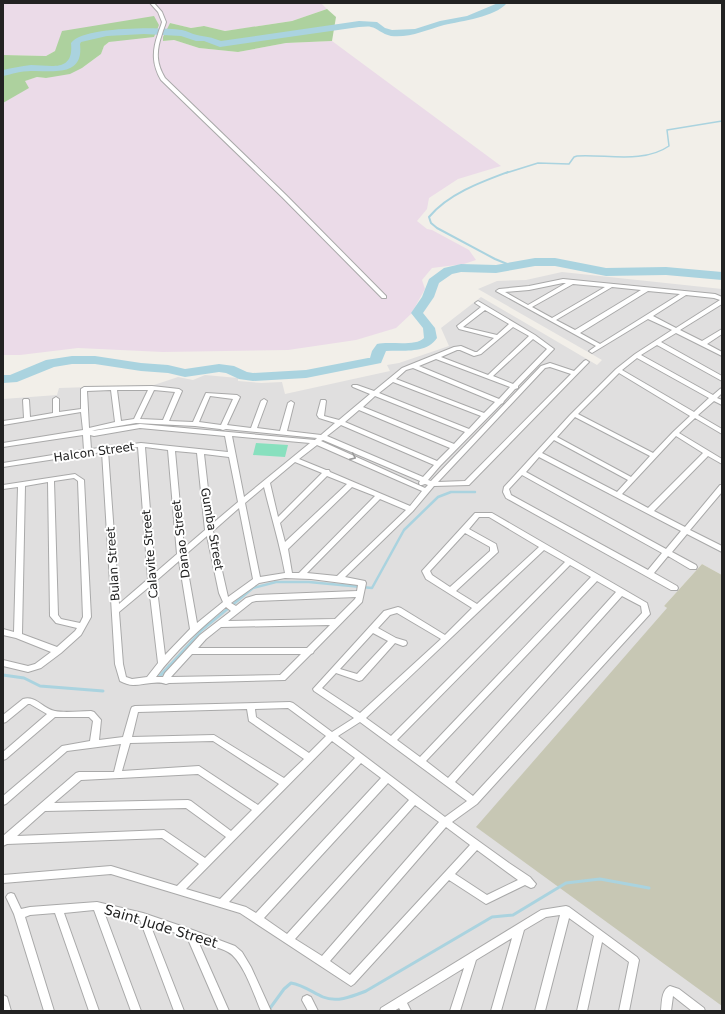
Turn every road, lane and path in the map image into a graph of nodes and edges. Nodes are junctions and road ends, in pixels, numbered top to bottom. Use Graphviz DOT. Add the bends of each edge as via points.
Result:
graph roads {
  1 [pos="152,3"];
  2 [pos="572,282"];
  3 [pos="610,286"];
  4 [pos="646,290"];
  5 [pos="684,294"];
  6 [pos="384,297"];
  7 [pos="722,300"];
  8 [pos="478,303"];
  9 [pos="485,307"];
  10 [pos="528,307"];
  11 [pos="648,316"];
  12 [pos="552,320"];
  13 [pos="513,324"];
  14 [pos="676,331"];
  15 [pos="722,331"];
  16 [pos="575,333"];
  17 [pos="498,336"];
  18 [pos="532,336"];
  19 [pos="658,343"];
  20 [pos="702,344"];
  21 [pos="600,346"];
  22 [pos="592,351"];
  23 [pos="722,354"];
  24 [pos="638,356"];
  25 [pos="436,357"];
  26 [pos="586,362"];
  27 [pos="412,366"];
  28 [pos="618,370"];
  29 [pos="574,373"];
  30 [pos="489,377"];
  31 [pos="392,379"];
  32 [pos="722,379"];
  33 [pos="526,381"];
  34 [pos="355,386"];
  35 [pos="516,387"];
  36 [pos="152,388"];
  37 [pos="114,389"];
  38 [pos="722,390"];
  39 [pos="375,393"];
  40 [pos="713,398"];
  41 [pos="56,399"];
  42 [pos="26,400"];
  43 [pos="264,401"];
  44 [pos="323,401"];
  45 [pos="501,402"];
  46 [pos="291,403"];
  47 [pos="722,403"];
  48 [pos="358,407"];
  49 [pos="84,410"];
  50 [pos="574,414"];
  51 [pos="56,415"];
  52 [pos="486,416"];
  53 [pos="694,416"];
  54 [pos="27,419"];
  55 [pos="136,421"];
  56 [pos="165,422"];
  57 [pos="340,422"];
  58 [pos="3,423"];
  59 [pos="118,424"];
  60 [pos="195,424"];
  61 [pos="223,428"];
  62 [pos="253,430"];
  63 [pos="86,432"];
  64 [pos="470,432"];
  65 [pos="722,432"];
  66 [pos="283,433"];
  67 [pos="674,433"];
  68 [pos="228,434"];
  69 [pos="323,437"];
  70 [pos="553,437"];
  71 [pos="317,442"];
  72 [pos="3,445"];
  73 [pos="141,445"];
  74 [pos="455,447"];
  75 [pos="171,448"];
  76 [pos="105,449"];
  77 [pos="200,451"];
  78 [pos="88,452"];
  79 [pos="707,453"];
  80 [pos="539,454"];
  81 [pos="233,455"];
  82 [pos="654,456"];
  83 [pos="294,458"];
  84 [pos="722,462"];
  85 [pos="438,464"];
  86 [pos="3,465"];
  87 [pos="327,472"];
  88 [pos="521,472"];
  89 [pos="51,479"];
  90 [pos="632,480"];
  91 [pos="266,482"];
  92 [pos="352,483"];
  93 [pos="22,484"];
  94 [pos="422,484"];
  95 [pos="432,484"];
  96 [pos="3,487"];
  97 [pos="722,487"];
  98 [pos="427,491"];
  99 [pos="380,495"];
  100 [pos="618,495"];
  101 [pos="242,502"];
  102 [pos="411,509"];
  103 [pos="649,511"];
  104 [pos="276,523"];
  105 [pos="464,529"];
  106 [pos="209,530"];
  107 [pos="686,530"];
  108 [pos="544,546"];
  109 [pos="721,546"];
  110 [pos="284,548"];
  111 [pos="667,552"];
  112 [pos="181,554"];
  113 [pos="570,562"];
  114 [pos="693,567"];
  115 [pos="649,574"];
  116 [pos="289,575"];
  117 [pos="301,575"];
  118 [pos="596,577"];
  119 [pos="339,579"];
  120 [pos="152,580"];
  121 [pos="258,580"];
  122 [pos="674,588"];
  123 [pos="361,589"];
  124 [pos="451,591"];
  125 [pos="621,592"];
  126 [pos="231,606"];
  127 [pos="477,608"];
  128 [pos="116,611"];
  129 [pos="336,622"];
  130 [pos="218,624"];
  131 [pos="81,626"];
  132 [pos="373,628"];
  133 [pos="194,630"];
  134 [pos="3,632"];
  135 [pos="18,636"];
  136 [pos="446,639"];
  137 [pos="393,640"];
  138 [pos="403,643"];
  139 [pos="58,651"];
  140 [pos="189,651"];
  141 [pos="310,651"];
  142 [pos="162,663"];
  143 [pos="3,664"];
  144 [pos="335,670"];
  145 [pos="148,680"];
  146 [pos="166,681"];
  147 [pos="251,706"];
  148 [pos="53,714"];
  149 [pos="360,718"];
  150 [pos="3,720"];
  151 [pos="332,736"];
  152 [pos="127,740"];
  153 [pos="391,741"];
  154 [pos="94,744"];
  155 [pos="3,757"];
  156 [pos="310,758"];
  157 [pos="361,758"];
  158 [pos="420,762"];
  159 [pos="117,775"];
  160 [pos="387,778"];
  161 [pos="285,783"];
  162 [pos="448,783"];
  163 [pos="415,799"];
  164 [pos="3,801"];
  165 [pos="474,802"];
  166 [pos="43,807"];
  167 [pos="259,810"];
  168 [pos="445,822"];
  169 [pos="232,837"];
  170 [pos="4,841"];
  171 [pos="475,846"];
  172 [pos="206,864"];
  173 [pos="449,874"];
  174 [pos="3,879"];
  175 [pos="179,890"];
  176 [pos="11,897"];
  177 [pos="222,904"];
  178 [pos="98,906"];
  179 [pos="58,909"];
  180 [pos="566,910"];
  181 [pos="19,914"];
  182 [pos="143,917"];
  183 [pos="257,919"];
  184 [pos="520,928"];
  185 [pos="190,933"];
  186 [pos="599,934"];
  187 [pos="288,940"];
  188 [pos="472,958"];
  189 [pos="323,962"];
  190 [pos="3,1000"];
  191 [pos="308,1000"];
  192 [pos="401,1001"];
  193 [pos="266,1010"];
  194 [pos="6,1011"];
  195 [pos="49,1011"];
  196 [pos="94,1011"];
  197 [pos="136,1011"];
  198 [pos="179,1011"];
  199 [pos="224,1011"];
  200 [pos="313,1011"];
  201 [pos="385,1011"];
  202 [pos="406,1011"];
  203 [pos="454,1011"];
  204 [pos="496,1011"];
  205 [pos="540,1011"];
  206 [pos="582,1011"];
  207 [pos="624,1011"];
  208 [pos="666,1011"];
  209 [pos="700,1011"];
  1 -- 6 [label="street" via="160,12 164,25 154,51 155,64 162,79"];
  2 -- 3 [label="street"];
  2 -- 10 [label="street"];
  2 -- 10 [label="street" via="563,281 499,291"];
  3 -- 4 [label="street"];
  3 -- 12 [label="street"];
  4 -- 5 [label="street"];
  4 -- 16 [label="street"];
  5 -- 7 [label="street" via="715,296"];
  5 -- 11 [label="street"];
  7 -- 14 [label="street"];
  8 -- 9 [label="street"];
  9 -- 13 [label="street"];
  9 -- 17 [label="street" via="460,326"];
  10 -- 12 [label="street"];
  11 -- 14 [label="street"];
  11 -- 21 [label="street"];
  12 -- 16 [label="street"];
  13 -- 17 [label="street"];
  13 -- 18 [label="street"];
  14 -- 19 [label="street"];
  14 -- 20 [label="street"];
  15 -- 20 [label="street"];
  16 -- 21 [label="street"];
  17 -- 25 [label="street" via="479,353 474,354 456,348"];
  18 -- 30 [label="street"];
  18 -- 33 [label="street" via="551,349"];
  19 -- 24 [label="street"];
  19 -- 32 [label="street"];
  20 -- 23 [label="street"];
  21 -- 22 [label="street"];
  24 -- 28 [label="street"];
  24 -- 40 [label="street"];
  25 -- 27 [label="street"];
  25 -- 30 [label="street"];
  26 -- 29 [label="street"];
  27 -- 31 [label="street" via="404,368"];
  27 -- 45 [label="street"];
  28 -- 50 [label="street"];
  28 -- 53 [label="street"];
  29 -- 33 [label="street" via="550,365 543,367"];
  29 -- 95 [label="street" via="467,483"];
  30 -- 35 [label="street"];
  31 -- 39 [label="street"];
  31 -- 52 [label="street"];
  33 -- 35 [label="street"];
  33 -- 95 [label="street"];
  34 -- 39 [label="street"];
  35 -- 45 [label="street"];
  36 -- 37 [label="street"];
  36 -- 55 [label="street"];
  36 -- 56 [label="street" via="179,391"];
  37 -- 49 [label="street" via="84,389"];
  37 -- 59 [label="street"];
  38 -- 40 [label="street"];
  39 -- 48 [label="street"];
  39 -- 64 [label="street"];
  40 -- 47 [label="street"];
  40 -- 53 [label="street"];
  41 -- 51 [label="street"];
  42 -- 54 [label="street"];
  43 -- 62 [label="street"];
  44 -- 57 [label="street" via="320,416"];
  45 -- 52 [label="street"];
  46 -- 66 [label="street"];
  48 -- 57 [label="street"];
  48 -- 74 [label="street"];
  49 -- 51 [label="street"];
  49 -- 63 [label="street"];
  50 -- 70 [label="street"];
  50 -- 82 [label="street"];
  51 -- 54 [label="street"];
  52 -- 64 [label="street"];
  53 -- 65 [label="street"];
  53 -- 67 [label="street"];
  54 -- 58 [label="street"];
  55 -- 56 [label="street"];
  55 -- 59 [label="street"];
  56 -- 60 [label="street"];
  57 -- 69 [label="street"];
  57 -- 85 [label="street"];
  59 -- 63 [label="street" via="93,428"];
  60 -- 61 [label="street"];
  60 -- 61 [label="street" via="208,394 237,397"];
  61 -- 62 [label="street"];
  62 -- 66 [label="street"];
  63 -- 68 [label="street" via="94,434 140,426"];
  63 -- 72 [label="street"];
  63 -- 78 [label="street"];
  64 -- 74 [label="street"];
  66 -- 69 [label="street"];
  67 -- 79 [label="street"];
  67 -- 82 [label="street"];
  68 -- 71 [label="street"];
  68 -- 81 [label="street"];
  69 -- 71 [label="street"];
  69 -- 94 [label="street"];
  70 -- 80 [label="street"];
  70 -- 90 [label="street"];
  71 -- 83 [label="street"];
  71 -- 94 [label="street, one-way"];
  73 -- 75 [label="street, Halcon Street"];
  73 -- 76 [label="street, Halcon Street"];
  73 -- 120 [label="street, Calavite Street"];
  74 -- 85 [label="street"];
  75 -- 77 [label="street, Halcon Street"];
  75 -- 112 [label="street, Danao Street"];
  76 -- 78 [label="street, Halcon Street"];
  76 -- 128 [label="street, Bulan Street"];
  77 -- 81 [label="street, Halcon Street"];
  77 -- 106 [label="street, Gumba Street"];
  78 -- 86 [label="street, Halcon Street"];
  79 -- 84 [label="street"];
  79 -- 103 [label="street"];
  80 -- 88 [label="street"];
  80 -- 100 [label="street"];
  81 -- 101 [label="street"];
  82 -- 90 [label="street"];
  83 -- 87 [label="street"];
  83 -- 91 [label="street"];
  85 -- 94 [label="street"];
  87 -- 92 [label="street"];
  87 -- 104 [label="street"];
  88 -- 111 [label="street"];
  88 -- 115 [label="street" via="506,489 508,496"];
  89 -- 93 [label="street"];
  89 -- 131 [label="street" via="54,616 59,621"];
  89 -- 131 [label="street" via="75,476 81,480 87,617"];
  90 -- 100 [label="street"];
  91 -- 101 [label="street"];
  91 -- 104 [label="street"];
  92 -- 99 [label="street"];
  92 -- 110 [label="street"];
  93 -- 96 [label="street"];
  93 -- 135 [label="street"];
  94 -- 95 [label="street"];
  94 -- 98 [label="street"];
  95 -- 98 [label="street"];
  97 -- 107 [label="street"];
  98 -- 102 [label="street"];
  99 -- 102 [label="street"];
  99 -- 117 [label="street"];
  100 -- 103 [label="street"];
  101 -- 106 [label="street"];
  101 -- 121 [label="street"];
  102 -- 119 [label="street"];
  103 -- 107 [label="street"];
  104 -- 110 [label="street"];
  105 -- 108 [label="street" via="477,515 490,515"];
  105 -- 124 [label="street" via="426,571 429,577"];
  105 -- 124 [label="street" via="493,546 494,552"];
  106 -- 112 [label="street"];
  106 -- 126 [label="street, Gumba Street" via="223,593"];
  107 -- 109 [label="street"];
  107 -- 111 [label="street"];
  108 -- 113 [label="street"];
  108 -- 127 [label="street"];
  110 -- 116 [label="street"];
  111 -- 114 [label="street"];
  111 -- 115 [label="street"];
  112 -- 120 [label="street"];
  112 -- 133 [label="street, Danao Street"];
  113 -- 118 [label="street"];
  113 -- 153 [label="street"];
  115 -- 122 [label="street"];
  116 -- 117 [label="street"];
  116 -- 121 [label="street"];
  117 -- 119 [label="street"];
  118 -- 125 [label="street"];
  118 -- 158 [label="street"];
  119 -- 123 [label="street" via="362,583"];
  120 -- 128 [label="street"];
  120 -- 142 [label="street, Calavite Street"];
  121 -- 126 [label="street"];
  123 -- 126 [label="street" via="256,598"];
  123 -- 129 [label="street" via="359,600"];
  124 -- 127 [label="street"];
  125 -- 162 [label="street"];
  125 -- 165 [label="street" via="644,605 646,614"];
  126 -- 130 [label="street"];
  126 -- 133 [label="street"];
  127 -- 136 [label="street"];
  128 -- 145 [label="street, Bulan Street" via="119,664 123,679 132,682"];
  129 -- 130 [label="street"];
  129 -- 141 [label="street"];
  130 -- 140 [label="street"];
  131 -- 139 [label="street" via="78,633"];
  132 -- 136 [label="street" via="387,613 398,610"];
  132 -- 137 [label="street"];
  132 -- 144 [label="street"];
  133 -- 142 [label="street"];
  134 -- 135 [label="street"];
  135 -- 139 [label="street"];
  136 -- 149 [label="street"];
  137 -- 138 [label="street"];
  137 -- 144 [label="street" via="359,678"];
  139 -- 143 [label="street" via="38,666 28,669"];
  140 -- 141 [label="street"];
  140 -- 146 [label="street" via="168,675"];
  141 -- 146 [label="street" via="282,678"];
  142 -- 145 [label="street"];
  144 -- 149 [label="street" via="317,688"];
  145 -- 146 [label="street"];
  147 -- 151 [label="street" via="290,705"];
  147 -- 152 [label="street" via="135,709"];
  147 -- 156 [label="street" via="252,720"];
  148 -- 150 [label="street" via="31,701 26,701"];
  148 -- 154 [label="street" via="91,714 97,720"];
  148 -- 155 [label="street"];
  149 -- 151 [label="street"];
  149 -- 153 [label="street"];
  151 -- 156 [label="street"];
  151 -- 157 [label="street"];
  152 -- 154 [label="street"];
  152 -- 159 [label="street"];
  152 -- 161 [label="street" via="214,738"];
  153 -- 158 [label="street"];
  154 -- 164 [label="street" via="65,748"];
  156 -- 161 [label="street"];
  157 -- 160 [label="street"];
  157 -- 177 [label="street"];
  158 -- 162 [label="street"];
  159 -- 166 [label="street" via="78,776"];
  159 -- 167 [label="street" via="199,770"];
  160 -- 163 [label="street"];
  160 -- 183 [label="street"];
  161 -- 167 [label="street"];
  162 -- 165 [label="street"];
  163 -- 168 [label="street"];
  163 -- 187 [label="street"];
  165 -- 168 [label="street"];
  166 -- 169 [label="street" via="188,804"];
  166 -- 170 [label="street"];
  167 -- 169 [label="street"];
  168 -- 171 [label="street"];
  168 -- 189 [label="street"];
  169 -- 172 [label="street"];
  170 -- 172 [label="street" via="164,834"];
  171 -- 173 [label="street"];
  171 -- 173 [label="street" via="529,882 486,900"];
  172 -- 175 [label="street"];
  173 -- 189 [label="street" via="351,981"];
  174 -- 175 [label="street" via="111,870"];
  175 -- 177 [label="street"];
  176 -- 181 [label="street"];
  177 -- 183 [label="street" via="243,910"];
  178 -- 179 [label="street, Saint Jude Street"];
  178 -- 182 [label="street, Saint Jude Street"];
  178 -- 197 [label="street"];
  179 -- 181 [label="street, Saint Jude Street"];
  179 -- 196 [label="street"];
  180 -- 184 [label="street" via="544,913"];
  180 -- 186 [label="street"];
  180 -- 205 [label="street"];
  181 -- 195 [label="street"];
  182 -- 185 [label="street, Saint Jude Street"];
  182 -- 198 [label="street"];
  183 -- 187 [label="street"];
  184 -- 188 [label="street"];
  184 -- 204 [label="street"];
  185 -- 193 [label="street, Saint Jude Street" via="232,948 240,956"];
  185 -- 199 [label="street"];
  186 -- 206 [label="street"];
  186 -- 207 [label="street" via="634,960"];
  187 -- 189 [label="street"];
  188 -- 192 [label="street"];
  188 -- 203 [label="street"];
  190 -- 194 [label="street"];
  191 -- 200 [label="street"];
  192 -- 201 [label="street"];
  192 -- 202 [label="street"];
  208 -- 209 [label="street" via="670,991"];
}
